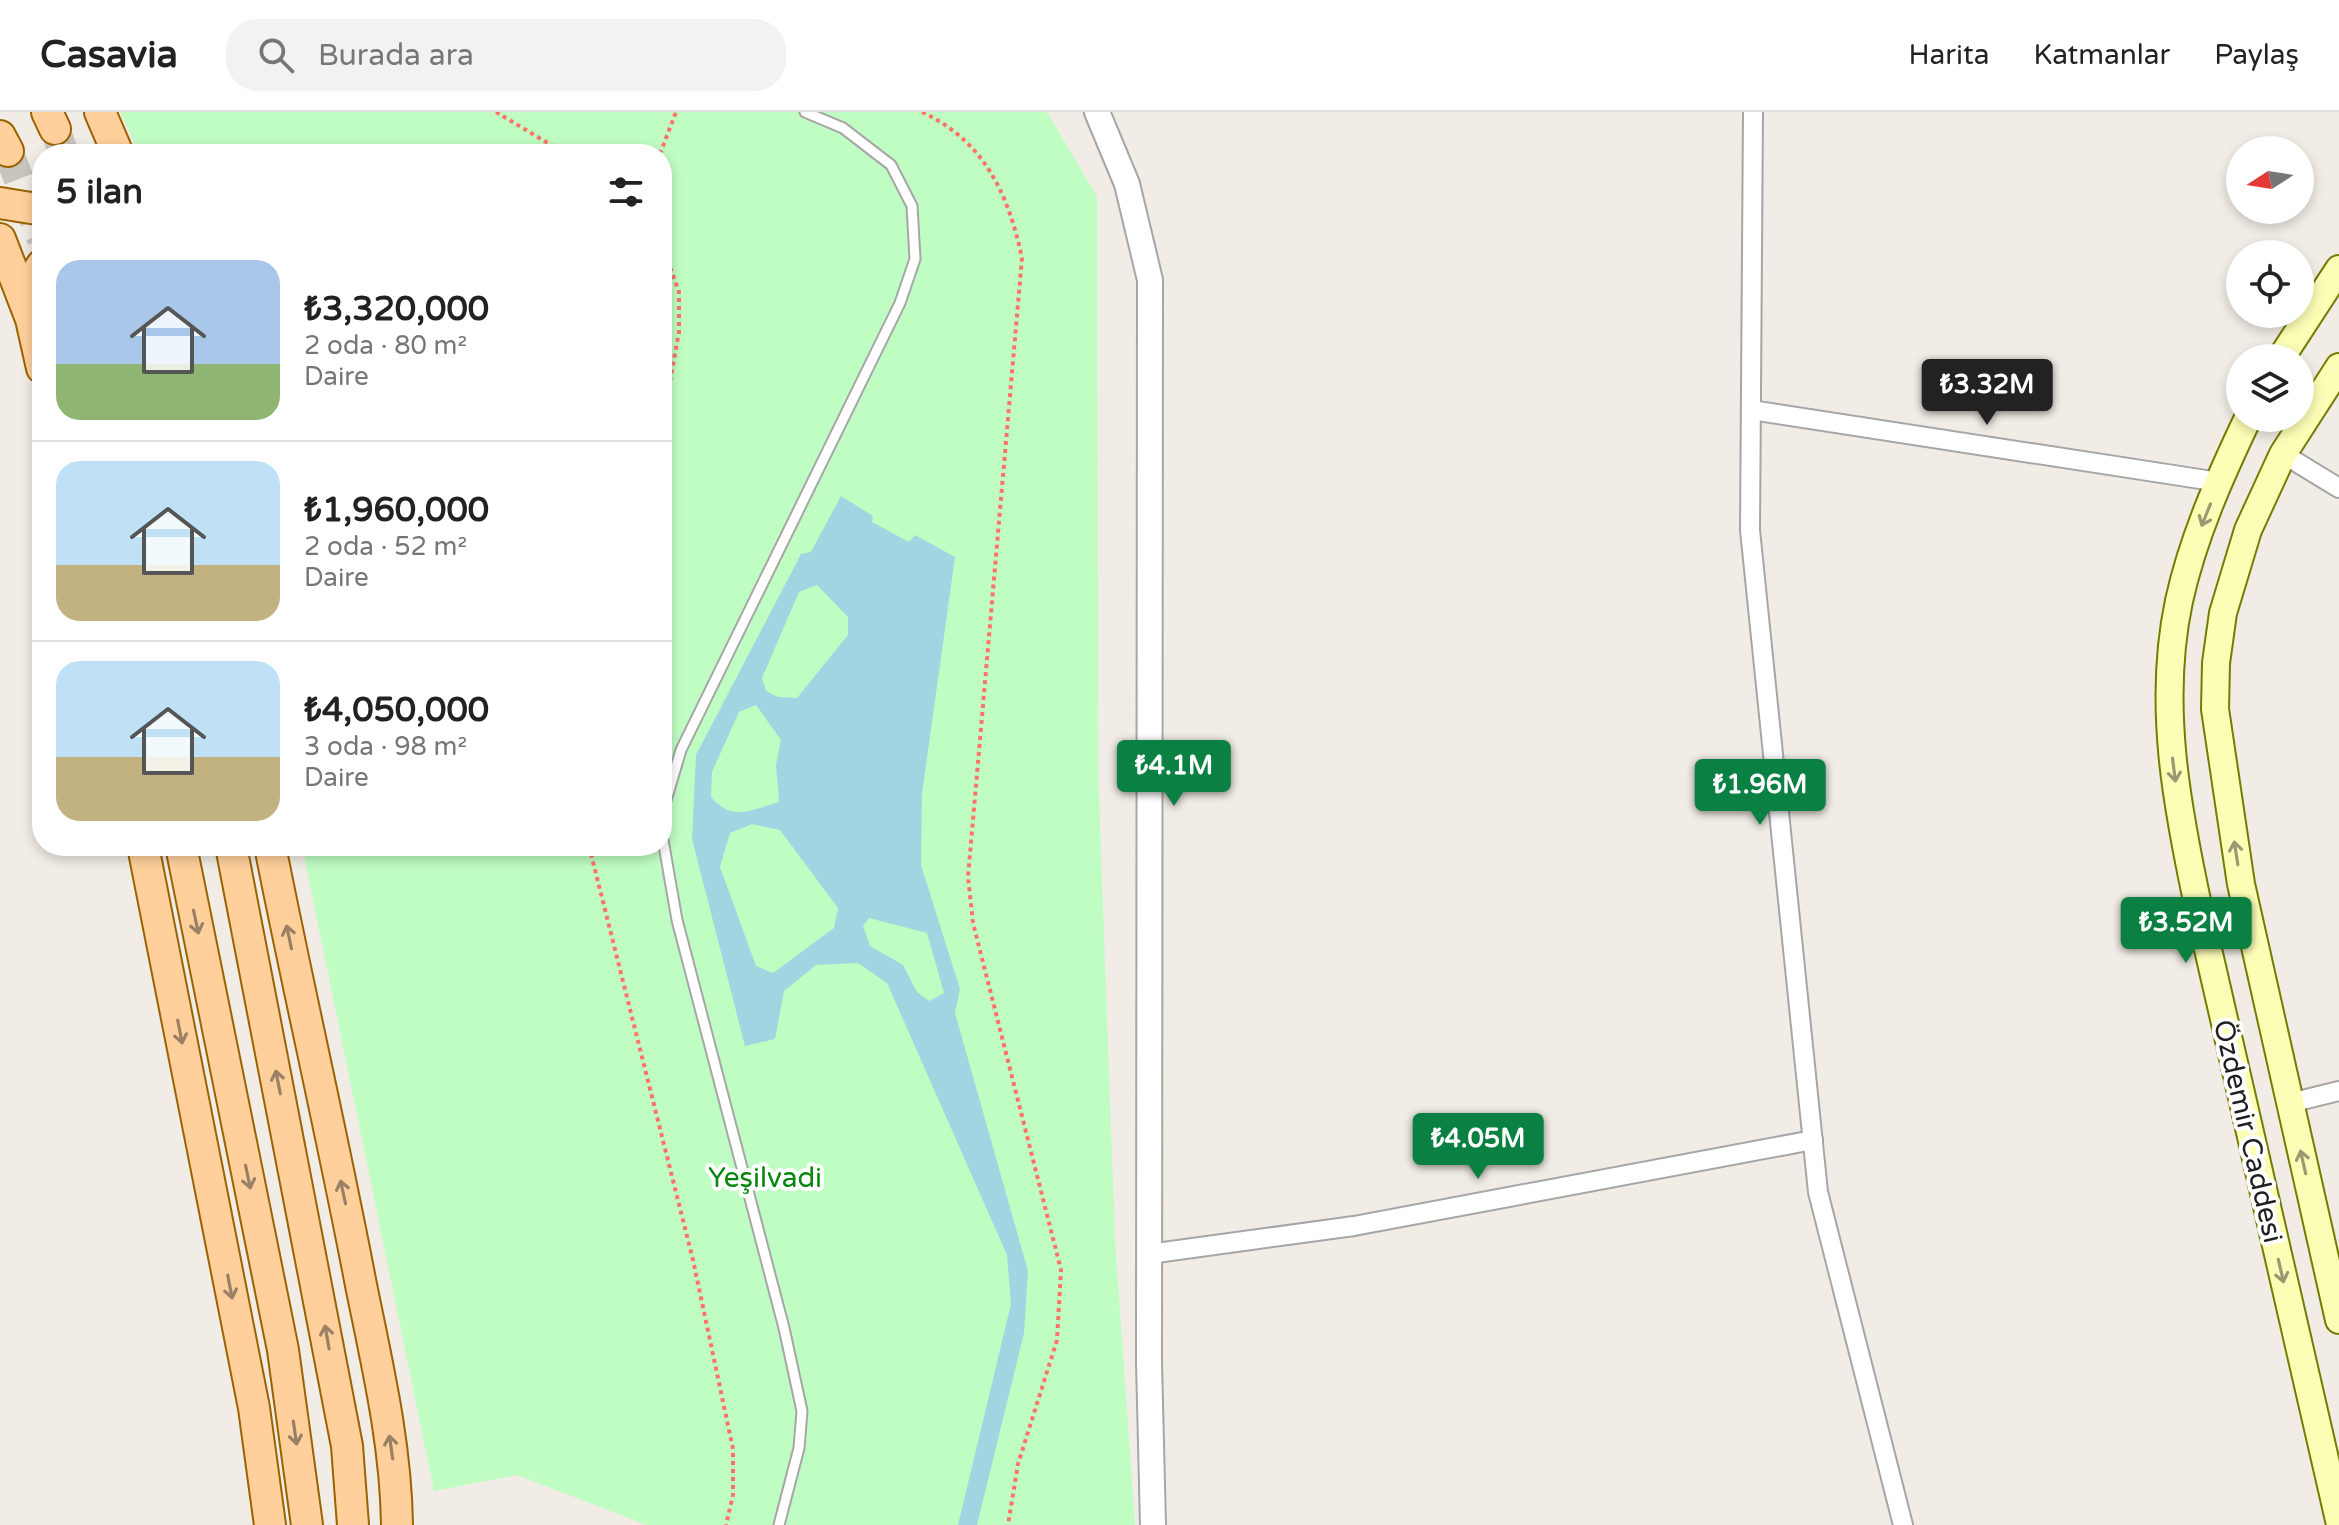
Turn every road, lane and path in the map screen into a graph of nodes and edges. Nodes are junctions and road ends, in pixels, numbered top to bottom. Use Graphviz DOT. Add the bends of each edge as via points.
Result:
graph roads {
  1 [pos="496,112"];
  2 [pos="676,112"];
  3 [pos="805,112"];
  4 [pos="922,112"];
  5 [pos="1097,112"];
  6 [pos="1753,112"];
  7 [pos="102,117"];
  8 [pos="101,144"];
  9 [pos="114,144"];
  10 [pos="549,144"];
  11 [pos="664,144"];
  12 [pos="0,203"];
  13 [pos="32,208"];
  14 [pos="0,239"];
  15 [pos="2339,269"];
  16 [pos="672,273"];
  17 [pos="32,280"];
  18 [pos="31,319"];
  19 [pos="32,323"];
  20 [pos="2290,344"];
  21 [pos="2339,367"];
  22 [pos="672,370"];
  23 [pos="1751,410"];
  24 [pos="2242,432"];
  25 [pos="2283,454"];
  26 [pos="2219,482"];
  27 [pos="2339,488"];
  28 [pos="672,780"];
  29 [pos="145,856"];
  30 [pos="183,856"];
  31 [pos="233,856"];
  32 [pos="272,856"];
  33 [pos="592,856"];
  34 [pos="666,856"];
  35 [pos="2339,1091"];
  36 [pos="2290,1103"];
  37 [pos="1813,1140"];
  38 [pos="1149,1254"];
  39 [pos="2339,1320"];
  40 [pos="2339,1520"];
  41 [pos="399,1522"];
  42 [pos="270,1525"];
  43 [pos="307,1525"];
  44 [pos="353,1525"];
  45 [pos="726,1525"];
  46 [pos="779,1525"];
  47 [pos="1008,1525"];
  48 [pos="1153,1525"];
  49 [pos="1903,1525"];
  1 -- 10 [label="path"];
  2 -- 11 [label="path"];
  3 -- 28 [label="lane" via="843,128 891,165 912,206 915,259 900,303 681,750"];
  4 -- 47 [label="path" via="942,121 985,160 1015,224 1022,258 968,877 973,923 1061,1270 1057,1340 1018,1464"];
  5 -- 38 [label="street" via="1127,184 1150,280"];
  6 -- 23 [label="street"];
  7 -- 8 [label="main road"];
  7 -- 9 [label="main road"];
  12 -- 13 [label="main road"];
  14 -- 18 [label="main road"];
  15 -- 20 [label="main road"];
  16 -- 22 [label="path" via="679,292 679,332"];
  17 -- 18 [label="main road"];
  18 -- 19 [label="main road"];
  21 -- 25 [label="main road, Özdemir Caddesi"];
  23 -- 26 [label="street"];
  23 -- 37 [label="street" via="1750,530"];
  24 -- 26 [label="main road, Özdemir Caddesi"];
  25 -- 27 [label="street"];
  36 -- 25 [label="main road, Özdemir Caddesi, one-way" via="2241,884 2215,709 2216,663 2230,587 2248,530"];
  26 -- 40 [label="main road, Özdemir Caddesi, one-way" via="2179,602 2170,737 2180,822"];
  29 -- 42 [label="main road, one-way" via="254,1408"];
  30 -- 43 [label="main road, one-way" via="283,1350"];
  44 -- 31 [label="main road, one-way" via="347,1446"];
  41 -- 32 [label="main road, one-way" via="379,1374"];
  33 -- 45 [label="path" via="693,1260 733,1449 733,1495"];
  34 -- 46 [label="lane" via="677,920 802,1411 799,1448"];
  35 -- 36 [label="street"];
  39 -- 36 [label="main road, Özdemir Caddesi, one-way"];
  37 -- 38 [label="street" via="1354,1226"];
  37 -- 49 [label="street" via="1818,1192"];
  38 -- 48 [label="street"];
}
